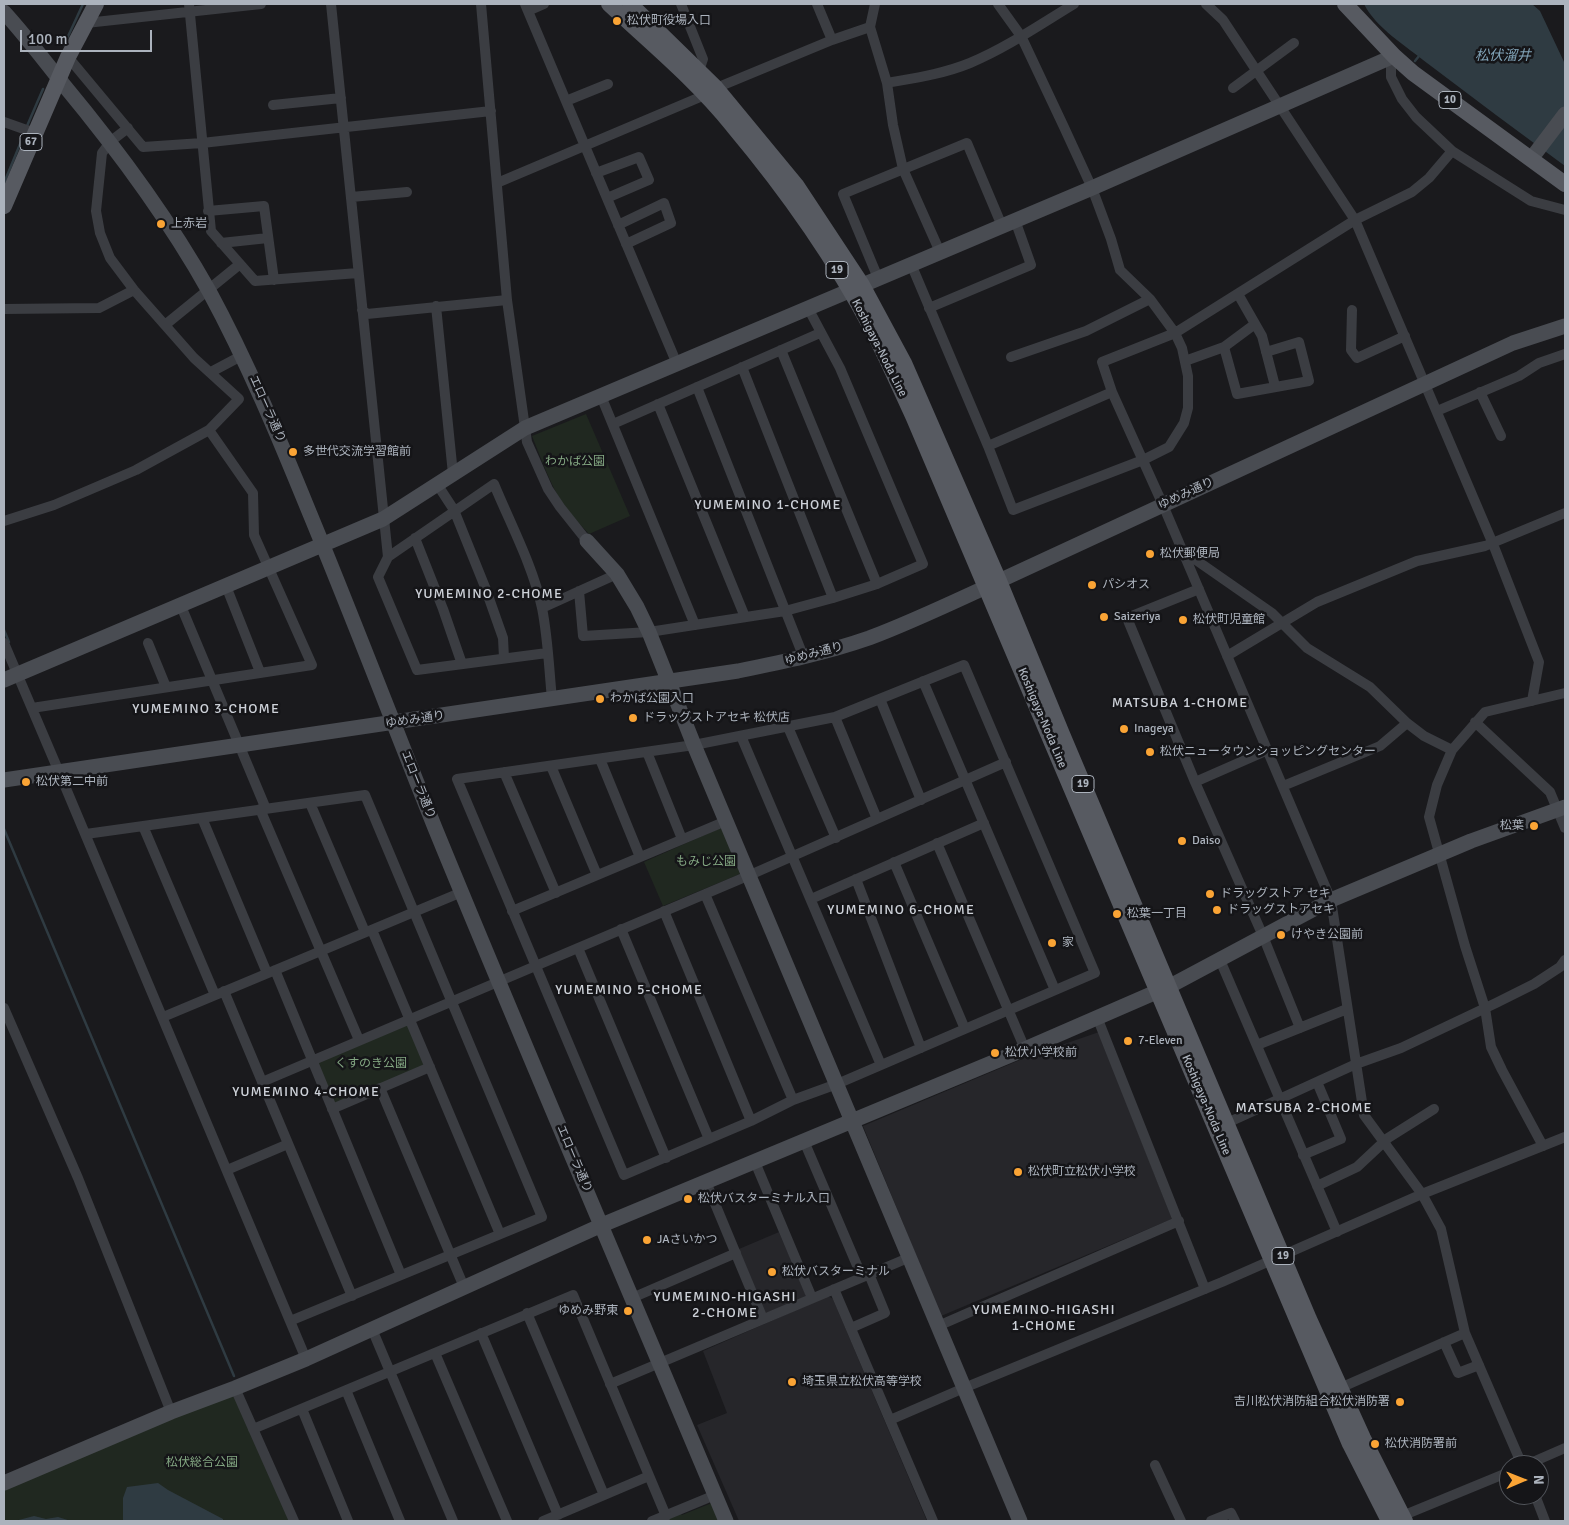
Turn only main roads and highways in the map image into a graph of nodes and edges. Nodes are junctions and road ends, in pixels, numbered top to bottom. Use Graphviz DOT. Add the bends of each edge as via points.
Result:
graph roads {
  1 [pos="96,4"];
  2 [pos="609,4"];
  3 [pos="630,4"];
  4 [pos="1345,4"];
  5 [pos="710,91"];
  6 [pos="1565,184"];
  7 [pos="4,206"];
  8 [pos="1163,989"];
  9 [pos="1277,1258"];
  10 [pos="1396,1520"];
  1 -- 7 [label="main road, 67" via="68,57"];
  2 -- 5 [label="main road, Koshigaya-Noda Line / 19"];
  3 -- 5 [label="main road, Koshigaya-Noda Line / 19" via="699,72"];
  4 -- 6 [label="main road, 10" via="1413,73 1533,156"];
  5 -- 8 [label="main road, Koshigaya-Noda Line / 19" via="796,185 904,363 992,584 1062,734"];
  8 -- 9 [label="main road, Koshigaya-Noda Line / 19"];
  8 -- 9 [label="main road, Koshigaya-Noda Line / 19" via="1227,1123"];
  9 -- 10 [label="main road, Koshigaya-Noda Line / 19" via="1372,1456"];
  9 -- 10 [label="main road, Koshigaya-Noda Line / 19" via="1350,1444"];
}
